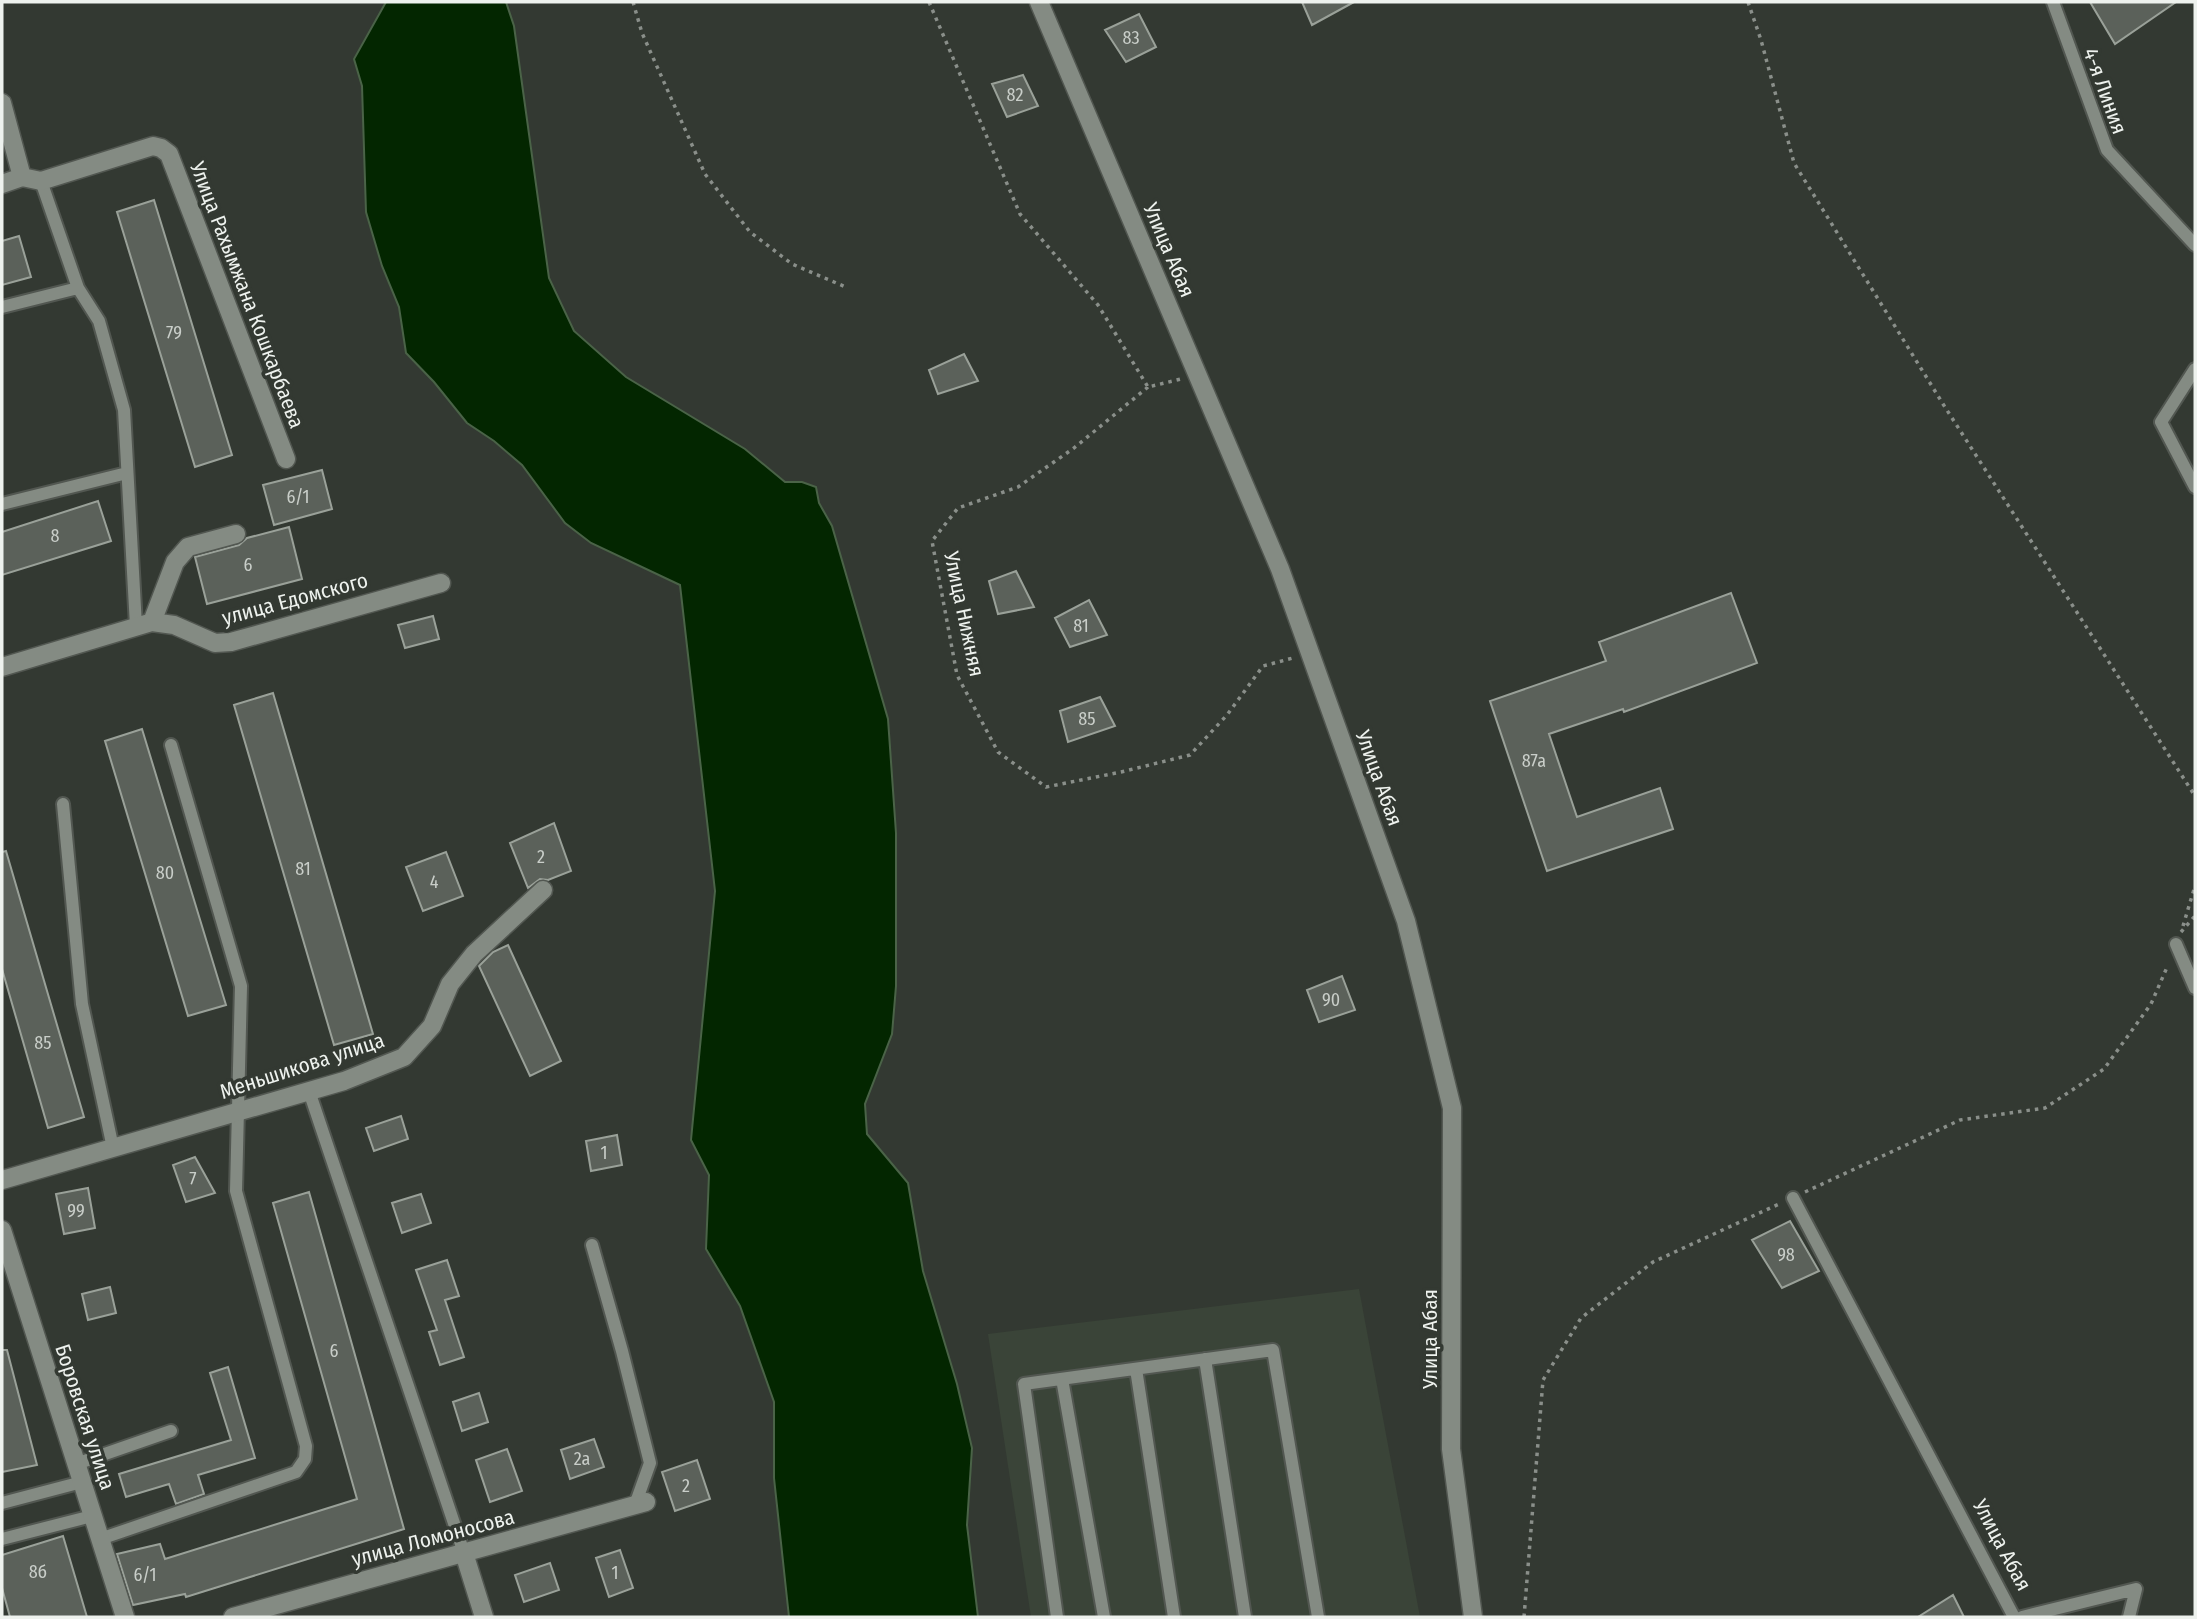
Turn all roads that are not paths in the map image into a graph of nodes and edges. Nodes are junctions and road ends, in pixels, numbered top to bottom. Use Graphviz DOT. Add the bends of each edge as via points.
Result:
graph roads {
  1 [pos="1039,2"];
  2 [pos="2053,2"];
  3 [pos="2,103"];
  4 [pos="22,177"];
  5 [pos="41,181"];
  6 [pos="2,184"];
  7 [pos="2195,245"];
  8 [pos="78,288"];
  9 [pos="2,307"];
  10 [pos="2195,369"];
  11 [pos="286,459"];
  12 [pos="127,473"];
  13 [pos="2195,487"];
  14 [pos="2,504"];
  15 [pos="236,534"];
  16 [pos="441,583"];
  17 [pos="144,624"];
  18 [pos="2,667"];
  19 [pos="171,745"];
  20 [pos="63,804"];
  21 [pos="543,890"];
  22 [pos="2176,944"];
  23 [pos="2195,988"];
  24 [pos="309,1091"];
  25 [pos="240,1111"];
  26 [pos="113,1148"];
  27 [pos="2,1180"];
  28 [pos="1793,1198"];
  29 [pos="2,1230"];
  30 [pos="592,1245"];
  31 [pos="1205,1359"];
  32 [pos="1136,1369"];
  33 [pos="1062,1379"];
  34 [pos="171,1431"];
  35 [pos="76,1464"];
  36 [pos="82,1482"];
  37 [pos="2,1503"];
  38 [pos="640,1504"];
  39 [pos="92,1516"];
  40 [pos="2,1539"];
  41 [pos="100,1539"];
  42 [pos="464,1553"];
  43 [pos="265,1613"];
  44 [pos="125,1617"];
  45 [pos="233,1617"];
  46 [pos="484,1617"];
  47 [pos="1057,1617"];
  48 [pos="1104,1617"];
  49 [pos="1174,1617"];
  50 [pos="1245,1617"];
  51 [pos="1318,1617"];
  52 [pos="1473,1617"];
  53 [pos="2014,1617"];
  54 [pos="2022,1617"];
  55 [pos="2129,1617"];
  1 -- 52 [label="street, Улица Абая" via="1280,569 1406,921 1452,1108 1451,1449"];
  2 -- 7 [label="lane, 4-я Линия" via="2107,150"];
  3 -- 4 [label="street"];
  4 -- 5 [label="street, Улица Рахымжана Кошкарбаева"];
  4 -- 6 [label="street"];
  5 -- 8 [label="lane"];
  5 -- 11 [label="street, Улица Рахымжана Кошкарбаева" via="153,146 169,153"];
  8 -- 9 [label="lane"];
  8 -- 12 [label="lane" via="99,321 124,410"];
  10 -- 13 [label="lane" via="2161,422"];
  12 -- 14 [label="lane"];
  12 -- 17 [label="lane"];
  15 -- 17 [label="street" via="188,547 175,562"];
  16 -- 17 [label="street, улица Едомского" via="231,642 215,643 174,625"];
  17 -- 18 [label="street"];
  19 -- 25 [label="lane" via="241,986"];
  20 -- 26 [label="lane" via="82,1004"];
  21 -- 24 [label="street, Меньшикова улица" via="474,954 450,984 432,1026 404,1057"];
  22 -- 23 [label="lane"];
  24 -- 25 [label="street, Меньшикова улица"];
  24 -- 42 [label="lane"];
  25 -- 26 [label="street, Меньшикова улица"];
  25 -- 41 [label="lane" via="236,1191 306,1459 296,1472"];
  26 -- 27 [label="street, Меньшикова улица"];
  28 -- 53 [label="lane, Улица Абая"];
  29 -- 35 [label="street, Боровская улица"];
  30 -- 38 [label="lane" via="650,1463"];
  31 -- 32 [label="lane"];
  31 -- 50 [label="lane"];
  31 -- 51 [label="lane" via="1273,1350"];
  32 -- 33 [label="lane"];
  32 -- 49 [label="lane"];
  33 -- 47 [label="lane" via="1024,1384"];
  33 -- 48 [label="lane"];
  34 -- 35 [label="lane"];
  35 -- 36 [label="street, Боровская улица"];
  36 -- 37 [label="lane"];
  36 -- 39 [label="street, Боровская улица"];
  38 -- 42 [label="street, улица Ломоносова"];
  39 -- 40 [label="lane"];
  39 -- 41 [label="street, Боровская улица"];
  41 -- 44 [label="street, Боровская улица"];
  42 -- 43 [label="street, улица Ломоносова"];
  42 -- 46 [label="street"];
  43 -- 45 [label="street, улица Ломоносова"];
  54 -- 55 [label="lane, Улица Абая" via="2136,1589"];
}
